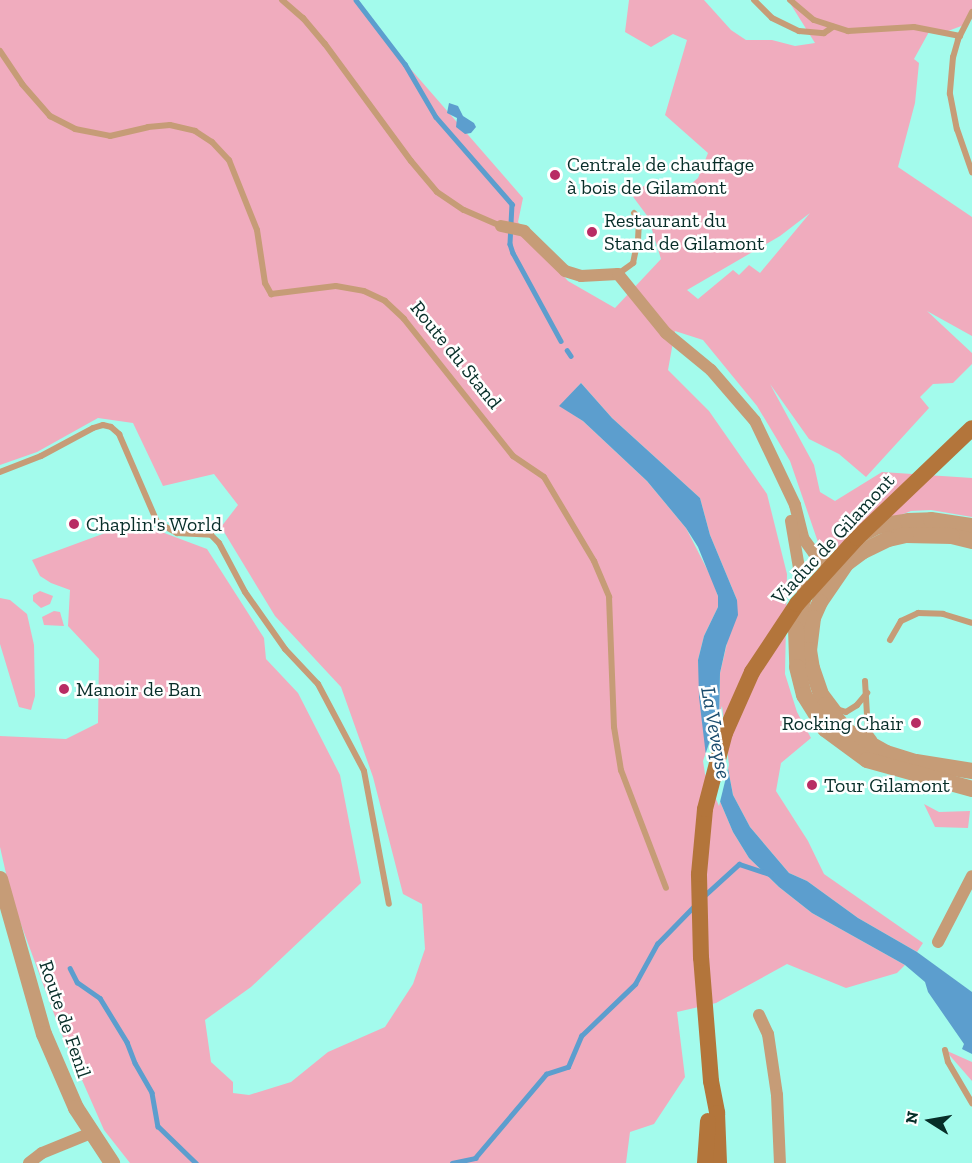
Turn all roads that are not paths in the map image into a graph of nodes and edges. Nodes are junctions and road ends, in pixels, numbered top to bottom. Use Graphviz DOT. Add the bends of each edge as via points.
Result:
graph roads {
  1 [pos="282,0"];
  2 [pos="754,0"];
  3 [pos="789,0"];
  4 [pos="972,12"];
  5 [pos="833,27"];
  6 [pos="960,36"];
  7 [pos="0,51"];
  8 [pos="972,171"];
  9 [pos="634,213"];
  10 [pos="507,227"];
  11 [pos="618,274"];
  12 [pos="972,428"];
  13 [pos="0,472"];
  14 [pos="786,490"];
  15 [pos="972,526"];
  16 [pos="972,541"];
  17 [pos="827,563"];
  18 [pos="804,597"];
  19 [pos="972,623"];
  20 [pos="890,640"];
  21 [pos="865,681"];
  22 [pos="816,685"];
  23 [pos="867,693"];
  24 [pos="916,762"];
  25 [pos="972,771"];
  26 [pos="972,789"];
  27 [pos="972,876"];
  28 [pos="0,879"];
  29 [pos="666,888"];
  30 [pos="389,904"];
  31 [pos="938,942"];
  32 [pos="759,1015"];
  33 [pos="945,1050"];
  34 [pos="711,1081"];
  35 [pos="972,1103"];
  36 [pos="91,1133"];
  37 [pos="29,1163"];
  38 [pos="112,1163"];
  39 [pos="705,1163"];
  40 [pos="719,1163"];
  41 [pos="780,1163"];
  1 -- 10 [label="lane" via="325,44 438,192 465,210"];
  2 -- 5 [label="lane" via="772,18 799,31 824,33"];
  3 -- 5 [label="lane" via="814,20"];
  4 -- 6 [label="lane"];
  5 -- 6 [label="lane" via="848,31 914,27"];
  6 -- 8 [label="lane" via="953,57 950,94"];
  7 -- 29 [label="lane, Route du Stand" via="50,116 75,129 110,136 170,125 195,131 212,142 229,160 257,230 265,283 271,294 336,286 364,291 385,301 404,319 513,456 544,477 594,561 609,597 614,727 621,770"];
  9 -- 11 [label="lane" via="639,218 633,263"];
  10 -- 11 [label="street" via="534,239 565,271 582,276"];
  11 -- 14 [label="street" via="666,333 711,370 748,413"];
  12 -- 34 [label="main road, Viaduc de Gilamont, bridge" via="857,538 797,604 752,672 725,733 705,809 699,874"];
  13 -- 30 [label="lane" via="41,456 93,428 111,427 118,434 157,522 177,533 211,536 219,543 245,592 285,649 318,684 364,771"];
  14 -- 17 [label="street" via="806,545"];
  14 -- 18 [label="street"];
  15 -- 17 [label="street" via="932,520 878,526 851,540"];
  16 -- 22 [label="street" via="952,536 906,535 863,551 846,564 829,585 813,618 809,650"];
  17 -- 18 [label="street"];
  18 -- 26 [label="street" via="796,629 797,668 804,695 825,729 867,760"];
  19 -- 20 [label="lane" via="943,614 918,613 901,621"];
  21 -- 23 [label="lane"];
  22 -- 23 [label="lane" via="842,711 851,710"];
  22 -- 24 [label="street" via="825,705 847,731 886,753"];
  23 -- 24 [label="lane" via="870,735 905,752"];
  24 -- 25 [label="street"];
  27 -- 31 [label="street"];
  28 -- 36 [label="street, Route de Fenil" via="44,1034"];
  32 -- 41 [label="street" via="768,1034 777,1095"];
  33 -- 35 [label="lane"];
  34 -- 39 [label="main road, Viaduc de Gilamont"];
  34 -- 40 [label="main road, Viaduc de Gilamont"];
  36 -- 37 [label="street" via="42,1153"];
  36 -- 38 [label="street, Route de Fenil"];
}
